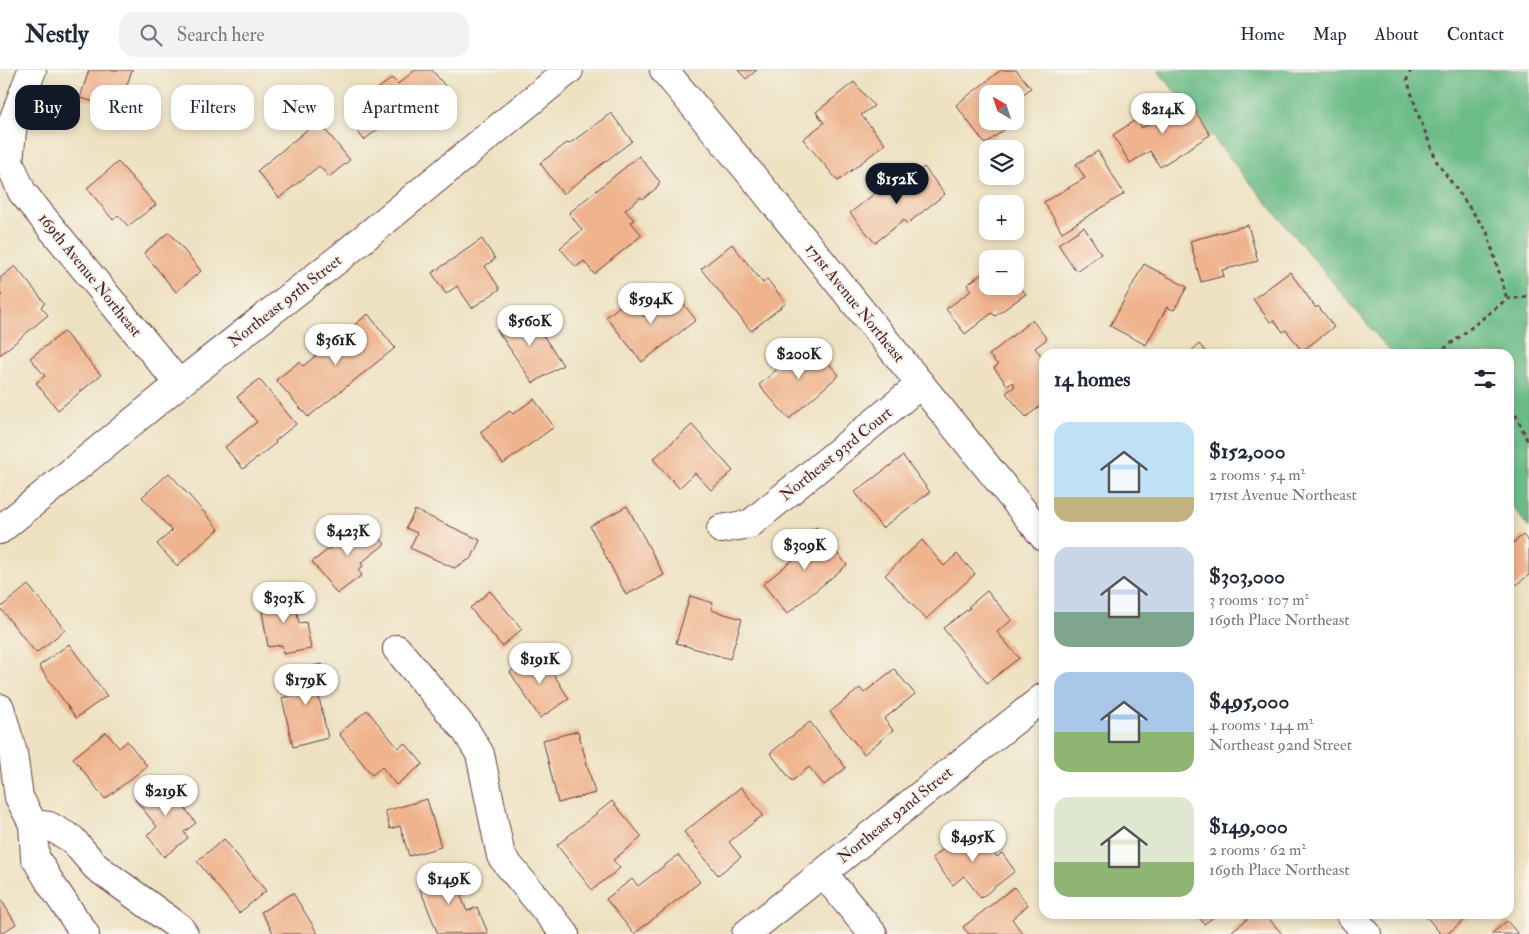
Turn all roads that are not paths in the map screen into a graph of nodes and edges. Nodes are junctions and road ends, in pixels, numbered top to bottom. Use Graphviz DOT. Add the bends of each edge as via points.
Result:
graph roads {
  1 [pos="32,70"];
  2 [pos="569,70"];
  3 [pos="664,70"];
  4 [pos="5,162"];
  5 [pos="179,384"];
  6 [pos="921,384"];
  7 [pos="721,529"];
  8 [pos="0,530"];
  9 [pos="1039,531"];
  10 [pos="397,648"];
  11 [pos="1039,701"];
  12 [pos="0,708"];
  13 [pos="33,824"];
  14 [pos="823,873"];
  15 [pos="1354,919"];
  16 [pos="85,934"];
  17 [pos="184,934"];
  18 [pos="564,934"];
  19 [pos="746,934"];
  20 [pos="873,934"];
  21 [pos="1367,934"];
  1 -- 4 [label="street, 169th Avenue Northeast" via="13,121"];
  2 -- 5 [label="street, Northeast 95th Street" via="341,257"];
  3 -- 6 [label="street, 171st Avenue Northeast"];
  4 -- 5 [label="street, 169th Avenue Northeast" via="22,192"];
  5 -- 8 [label="street, Northeast 95th Street"];
  6 -- 7 [label="street, Northeast 93rd Court" via="750,524"];
  6 -- 9 [label="street, 171st Avenue Northeast"];
  10 -- 18 [label="street" via="466,731 480,754 500,856"];
  11 -- 14 [label="street, Northeast 92nd Street"];
  12 -- 13 [label="street" via="13,753 19,797"];
  13 -- 16 [label="street" via="35,857"];
  13 -- 17 [label="street" via="49,826 72,839 96,867 179,927"];
  14 -- 19 [label="street, Northeast 92nd Street"];
  14 -- 20 [label="street"];
  15 -- 21 [label="street"];
}
